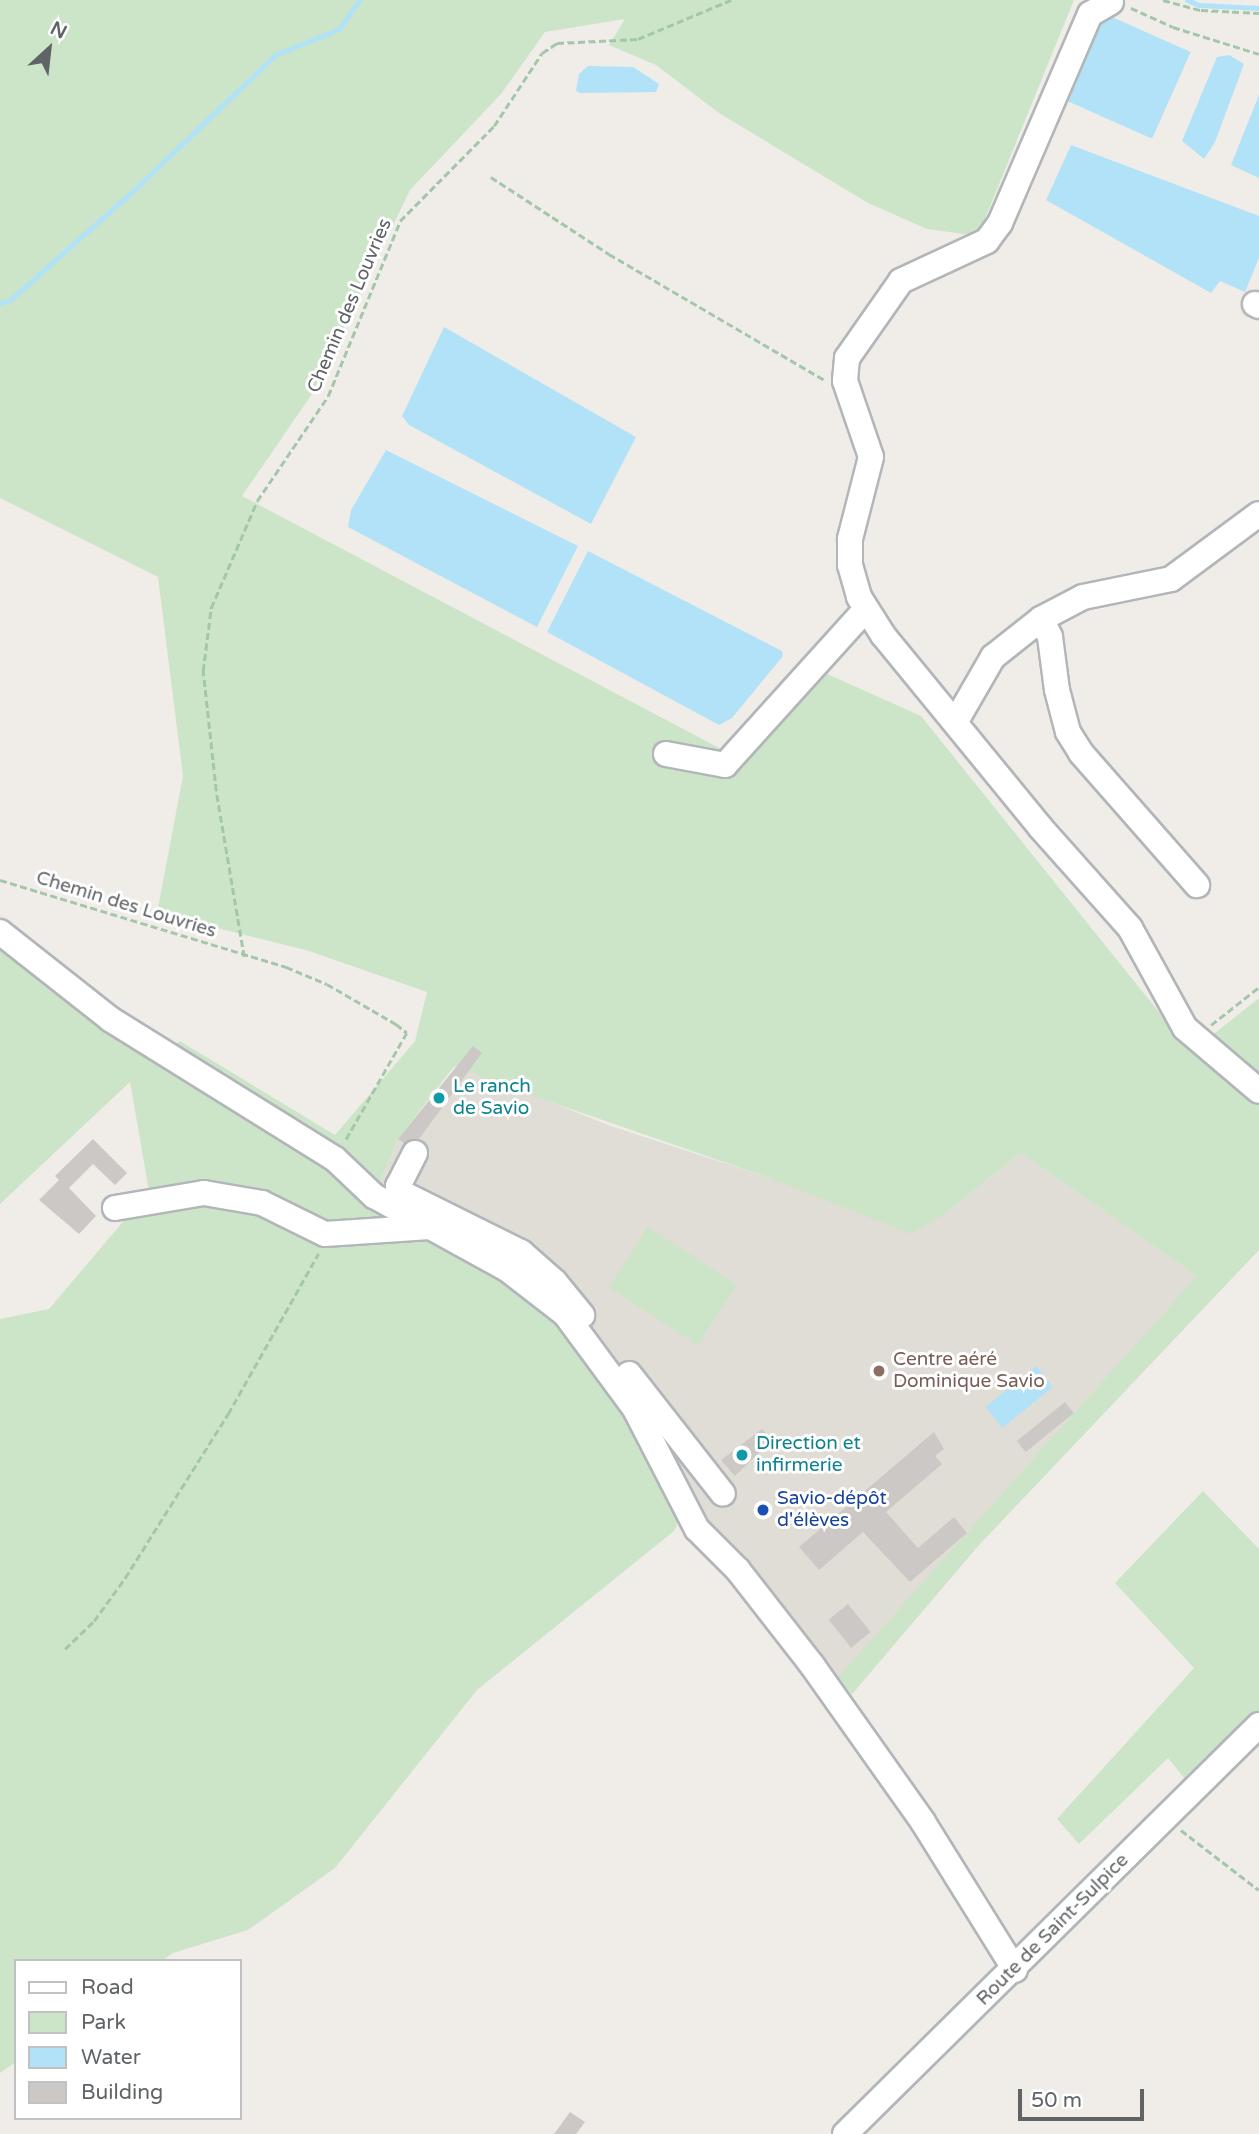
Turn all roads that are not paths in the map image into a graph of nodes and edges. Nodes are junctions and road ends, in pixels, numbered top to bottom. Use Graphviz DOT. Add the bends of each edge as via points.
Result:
graph roads {
  1 [pos="1111,2"];
  2 [pos="1259,514"];
  3 [pos="866,610"];
  4 [pos="1041,619"];
  5 [pos="956,720"];
  6 [pos="666,754"];
  7 [pos="1197,885"];
  8 [pos="0,932"];
  9 [pos="1259,1091"];
  10 [pos="415,1153"];
  11 [pos="116,1208"];
  12 [pos="430,1227"];
  13 [pos="723,1494"];
  14 [pos="1259,1725"];
  15 [pos="1015,1970"];
  16 [pos="845,2134"];
  1 -- 3 [label="street" via="1090,14 1000,223 977,249 917,270 901,281 847,358 850,398 871,457 849,554 854,586"];
  2 -- 4 [label="street" via="1171,579 1083,597"];
  3 -- 5 [label="street"];
  3 -- 6 [label="street" via="725,765"];
  4 -- 5 [label="street" via="993,657"];
  4 -- 7 [label="street" via="1050,637 1062,713 1074,743"];
  5 -- 9 [label="street" via="1040,827 1130,928 1195,1037"];
  8 -- 12 [label="street" via="110,1019 335,1159 374,1196"];
  10 -- 13 [label="street" via="398,1186 402,1193 521,1252 555,1282"];
  11 -- 12 [label="street" via="204,1193 262,1203 325,1234"];
  12 -- 15 [label="street" via="507,1269 565,1314 635,1409 697,1529 738,1570 812,1665 923,1822"];
  14 -- 15 [label="street, Route de Saint-Sulpice"];
  15 -- 16 [label="street, Route de Saint-Sulpice"];
}
